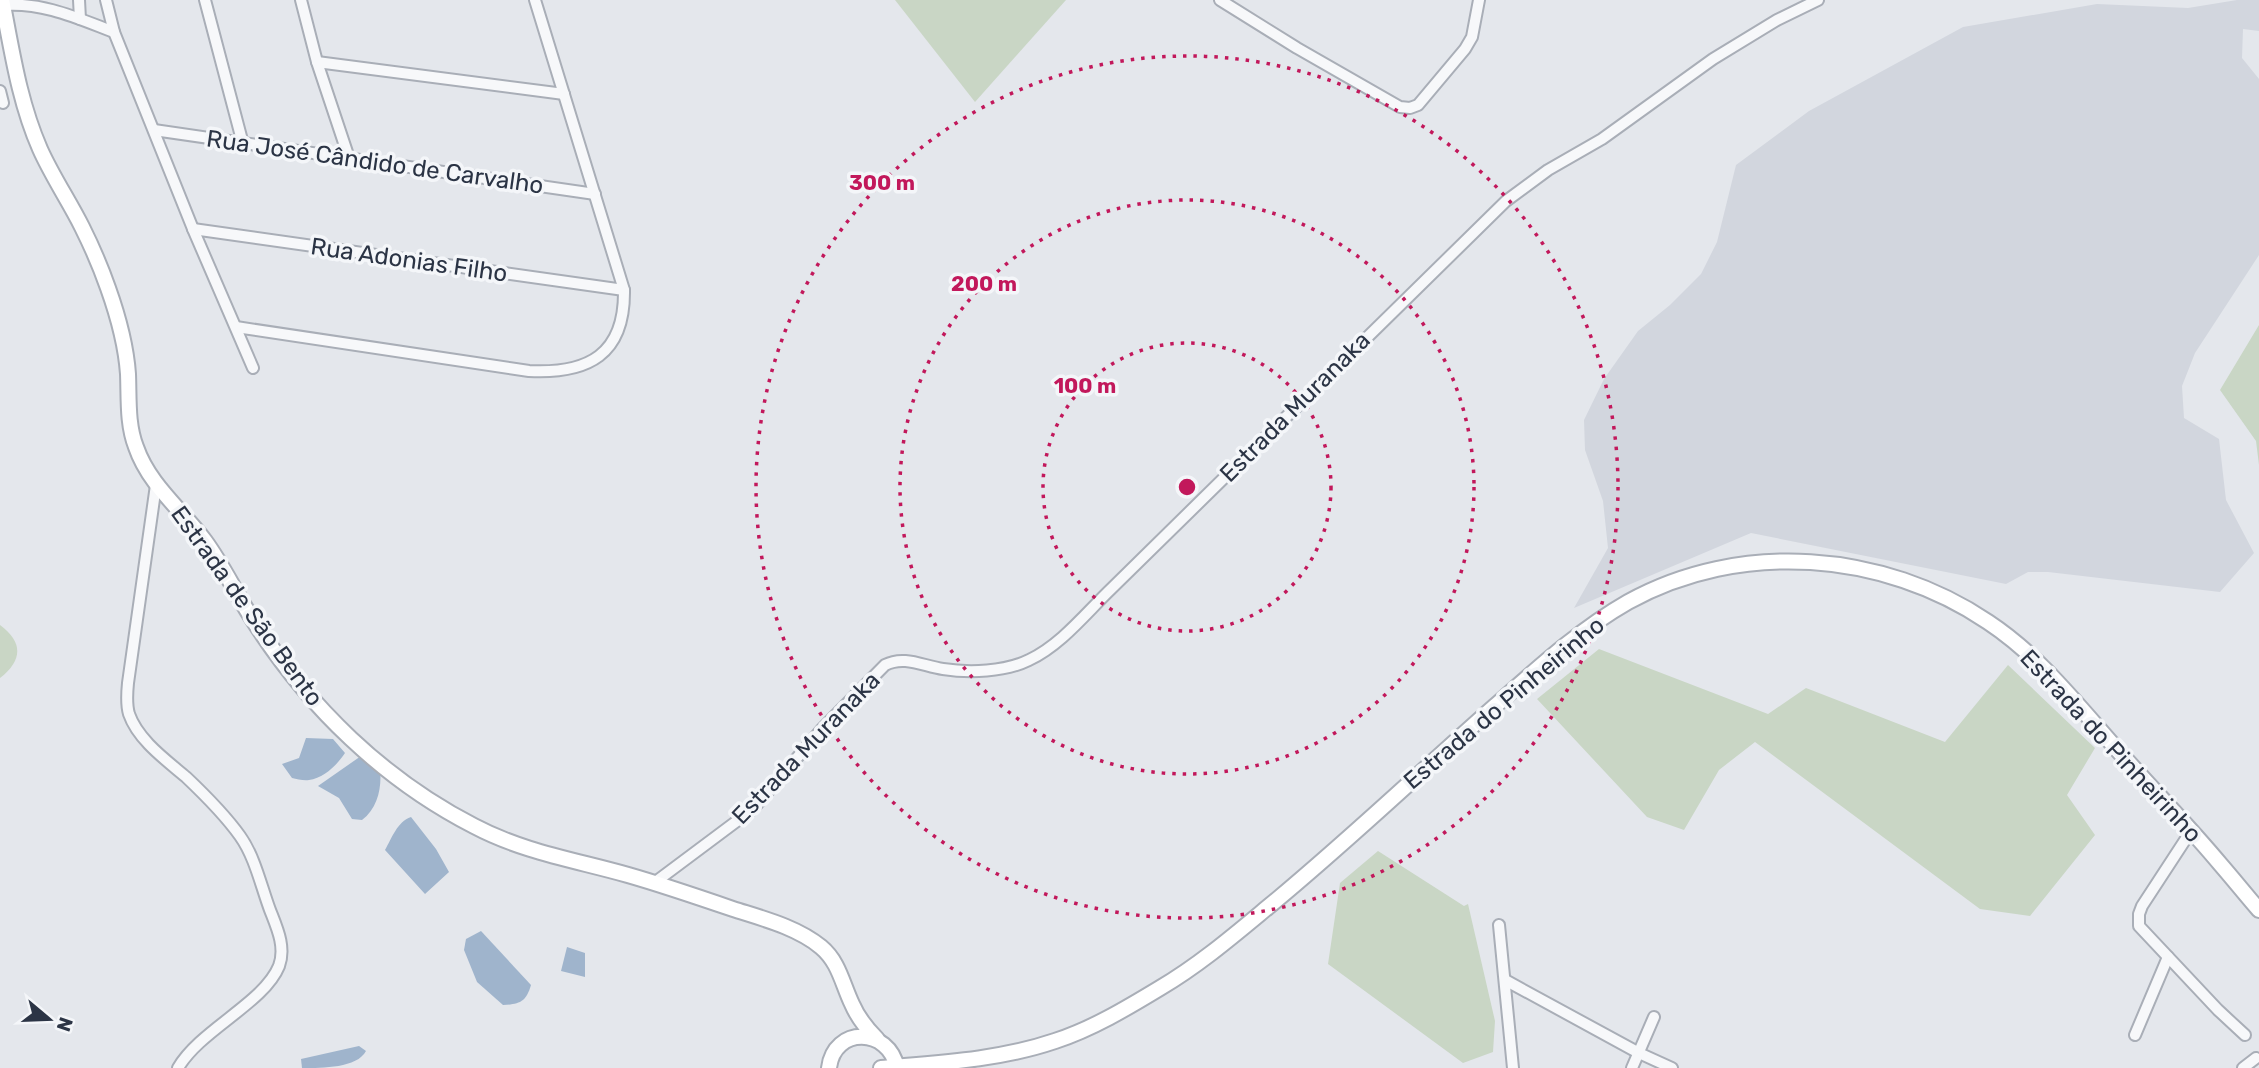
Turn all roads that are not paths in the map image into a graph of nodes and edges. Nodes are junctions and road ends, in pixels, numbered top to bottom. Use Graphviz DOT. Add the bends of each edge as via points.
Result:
graph roads {
  1 [pos="79,0"];
  2 [pos="106,0"];
  3 [pos="205,0"];
  4 [pos="301,0"];
  5 [pos="535,0"];
  6 [pos="1220,0"];
  7 [pos="1479,0"];
  8 [pos="1818,0"];
  9 [pos="2,2"];
  10 [pos="80,19"];
  11 [pos="114,32"];
  12 [pos="317,62"];
  13 [pos="0,91"];
  14 [pos="564,94"];
  15 [pos="3,103"];
  16 [pos="154,130"];
  17 [pos="243,144"];
  18 [pos="349,158"];
  19 [pos="595,194"];
  20 [pos="193,229"];
  21 [pos="624,290"];
  22 [pos="236,327"];
  23 [pos="253,368"];
  24 [pos="156,485"];
  25 [pos="2191,831"];
  26 [pos="654,883"];
  27 [pos="2259,910"];
  28 [pos="1499,925"];
  29 [pos="2168,957"];
  30 [pos="1505,980"];
  31 [pos="849,1000"];
  32 [pos="1654,1017"];
  33 [pos="2135,1035"];
  34 [pos="2245,1035"];
  35 [pos="877,1039"];
  36 [pos="848,1040"];
  37 [pos="1639,1054"];
  38 [pos="2256,1058"];
  39 [pos="897,1067"];
  40 [pos="178,1068"];
  41 [pos="829,1068"];
  42 [pos="881,1068"];
  43 [pos="1513,1068"];
  44 [pos="1632,1068"];
  45 [pos="1672,1068"];
  46 [pos="2243,1068"];
  1 -- 10 [label="street"];
  2 -- 11 [label="street"];
  3 -- 17 [label="street"];
  4 -- 12 [label="street"];
  5 -- 14 [label="street"];
  6 -- 7 [label="street" via="1400,107 1410,108 1418,105 1465,49"];
  8 -- 26 [label="street, Estrada Muranaka" via="1713,59 1506,201 1048,648 1008,667 959,671 904,660 885,665 753,809"];
  9 -- 10 [label="street" via="34,5"];
  9 -- 24 [label="main road, Estrada de São Bento" via="28,118 95,256 117,316 134,444"];
  10 -- 11 [label="street"];
  11 -- 16 [label="street"];
  12 -- 14 [label="street"];
  12 -- 18 [label="street"];
  13 -- 15 [label="street"];
  14 -- 19 [label="street"];
  16 -- 17 [label="street, Rua José Cândido de Carvalho"];
  16 -- 20 [label="street"];
  17 -- 18 [label="street, Rua José Cândido de Carvalho"];
  18 -- 19 [label="street, Rua José Cândido de Carvalho"];
  19 -- 21 [label="street"];
  20 -- 21 [label="street, Rua Adonias Filho"];
  20 -- 22 [label="street"];
  21 -- 22 [label="street" via="617,334 608,347 567,371 529,371"];
  22 -- 23 [label="street"];
  24 -- 26 [label="main road, Estrada de São Bento" via="204,540 288,670 336,725 389,770 497,838"];
  24 -- 40 [label="street" via="128,683 129,713 144,738 241,838 278,930 282,956 261,991 205,1038"];
  25 -- 27 [label="main road, Estrada do Pinheirinho"];
  25 -- 29 [label="street" via="2139,914 2139,926"];
  25 -- 39 [label="main road, Estrada do Pinheirinho" via="2049,672 1965,608 1903,579 1863,568 1788,560 1732,566 1629,601 1574,638 1312,870 1163,987 1089,1028 1052,1042 999,1055"];
  26 -- 31 [label="main road, Estrada de São Bento" via="807,937 834,962"];
  28 -- 30 [label="street"];
  29 -- 33 [label="street"];
  29 -- 34 [label="street"];
  30 -- 37 [label="street"];
  30 -- 43 [label="street"];
  31 -- 35 [label="main road, Estrada de São Bento"];
  31 -- 36 [label="main road, Estrada de São Bento"];
  32 -- 37 [label="street"];
  35 -- 36 [label="main road"];
  35 -- 39 [label="main road" via="894,1055"];
  36 -- 41 [label="main road" via="833,1053"];
  37 -- 44 [label="street"];
  37 -- 45 [label="street"];
  38 -- 46 [label="street"];
  39 -- 42 [label="main road, Estrada do Pinheirinho"];
}
